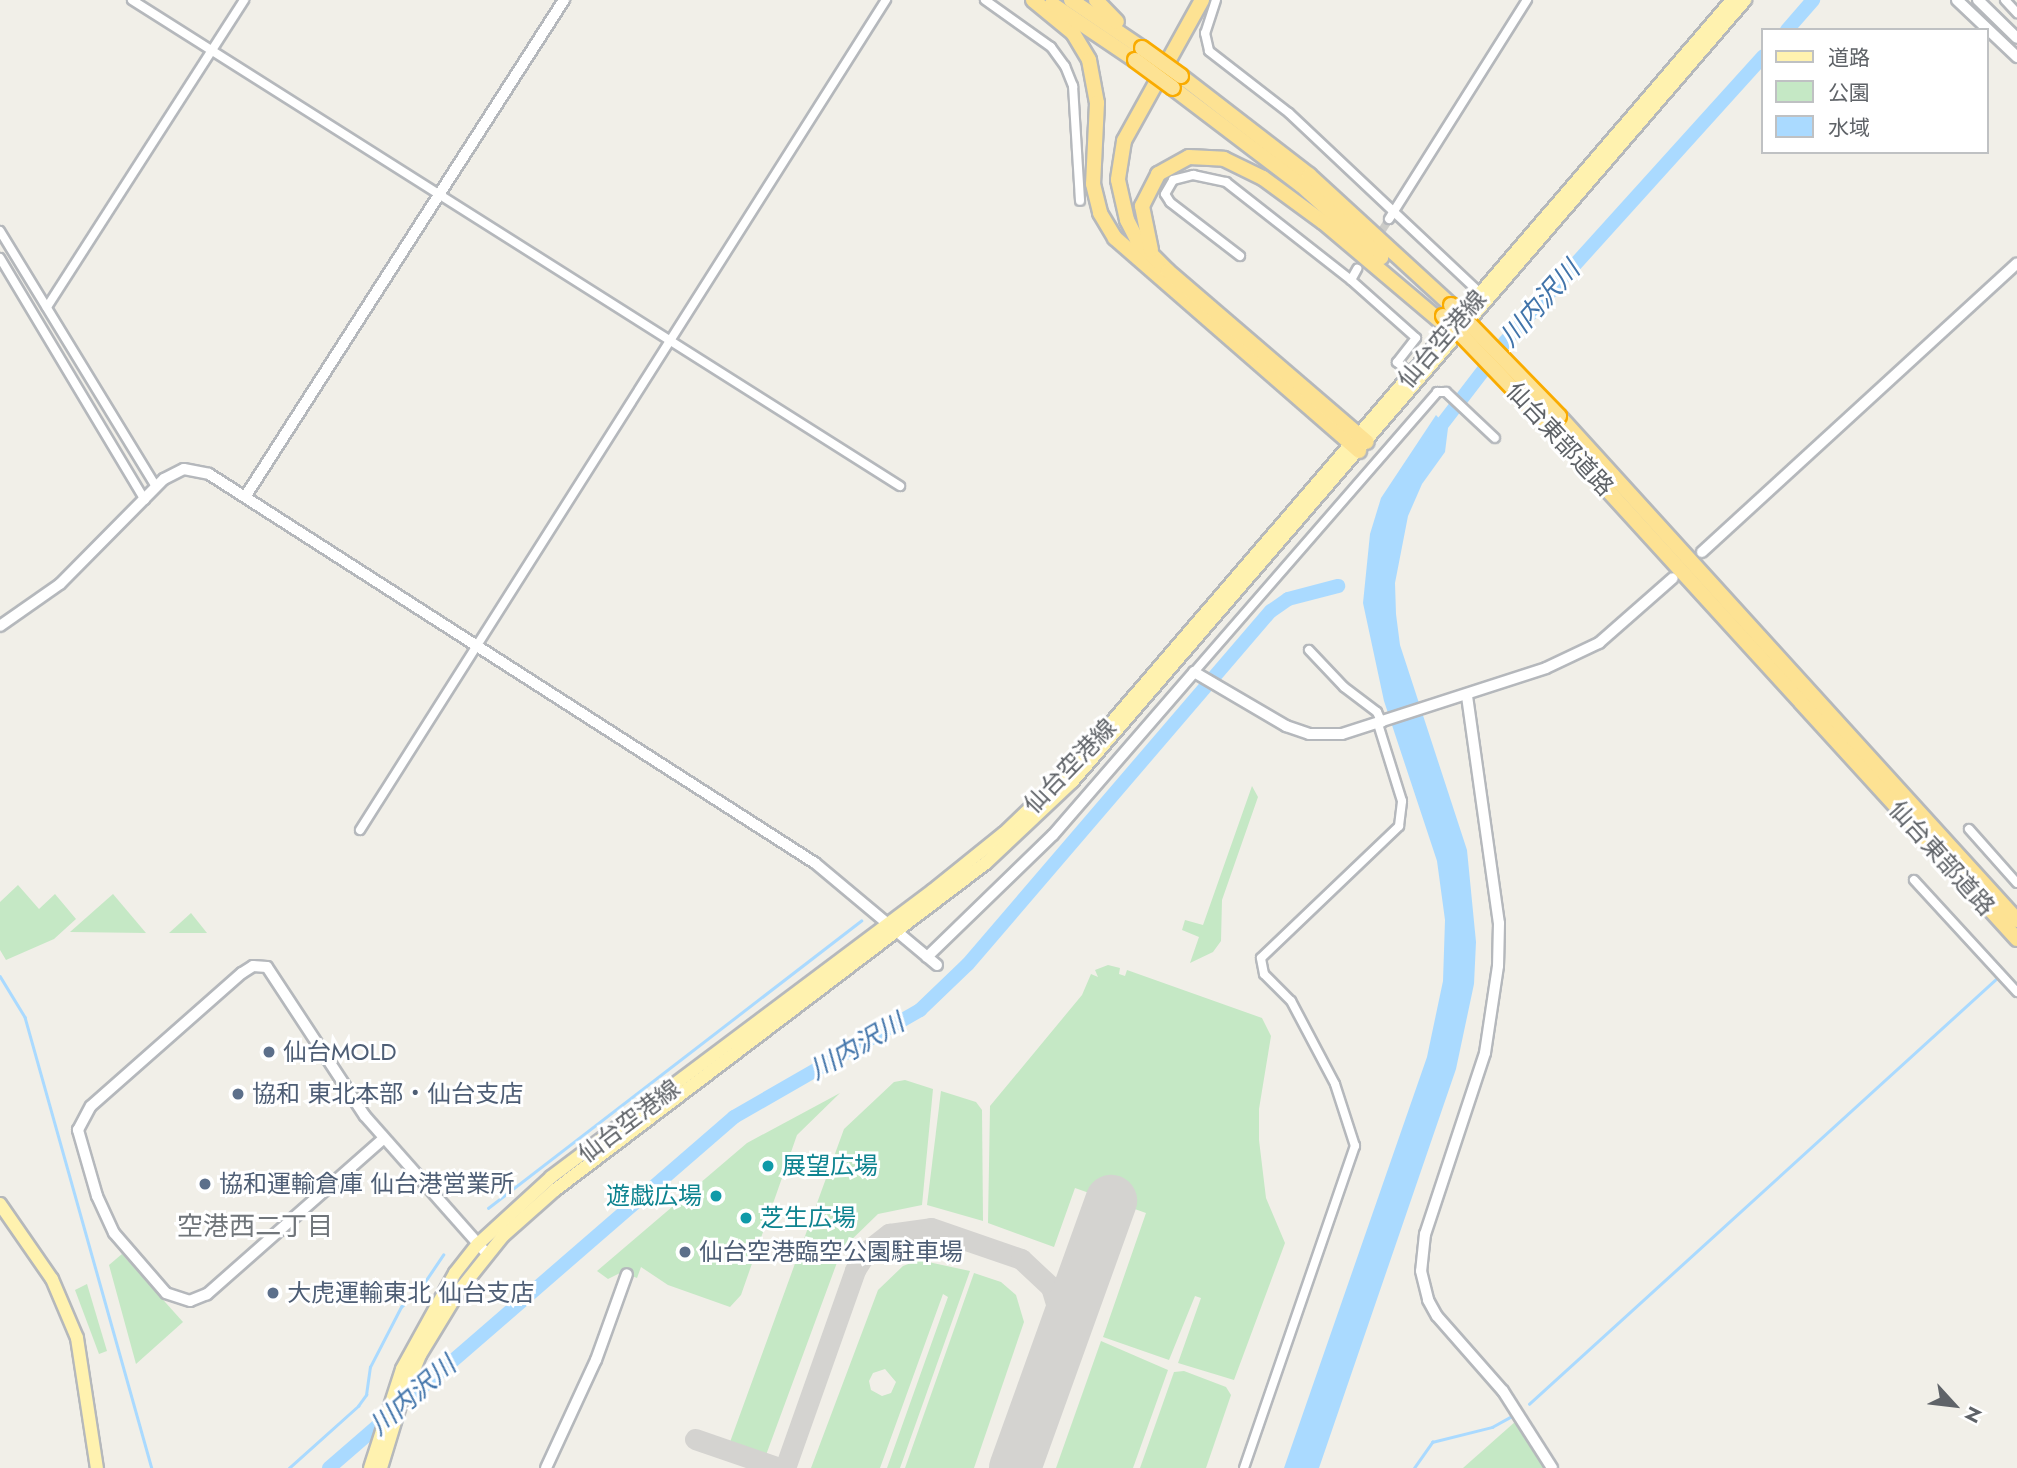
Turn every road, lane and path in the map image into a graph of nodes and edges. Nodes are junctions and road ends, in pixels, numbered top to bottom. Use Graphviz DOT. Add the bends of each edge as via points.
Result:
graph roads {
  1 [pos="132,0"];
  2 [pos="244,0"];
  3 [pos="564,0"];
  4 [pos="886,0"];
  5 [pos="985,0"];
  6 [pos="1033,0"];
  7 [pos="1046,0"];
  8 [pos="1071,0"];
  9 [pos="1096,0"];
  10 [pos="1193,0"];
  11 [pos="1202,0"];
  12 [pos="1216,0"];
  13 [pos="1527,0"];
  14 [pos="1732,0"];
  15 [pos="1745,0"];
  16 [pos="1957,0"];
  17 [pos="1978,0"];
  18 [pos="2004,0"];
  19 [pos="2017,13"];
  20 [pos="1986,28"];
  21 [pos="1989,30"];
  22 [pos="2017,38"];
  23 [pos="1141,50"];
  24 [pos="211,51"];
  25 [pos="2017,57"];
  26 [pos="1179,78"];
  27 [pos="439,195"];
  28 [pos="1080,201"];
  29 [pos="1394,210"];
  30 [pos="1389,219"];
  31 [pos="0,231"];
  32 [pos="1132,253"];
  33 [pos="1240,256"];
  34 [pos="0,258"];
  35 [pos="1154,258"];
  36 [pos="2017,263"];
  37 [pos="1357,269"];
  38 [pos="1351,280"];
  39 [pos="1482,295"];
  40 [pos="47,307"];
  41 [pos="1444,314"];
  42 [pos="671,342"];
  43 [pos="1411,374"];
  44 [pos="1554,421"];
  45 [pos="1495,438"];
  46 [pos="1359,443"];
  47 [pos="900,486"];
  48 [pos="156,487"];
  49 [pos="245,497"];
  50 [pos="145,500"];
  51 [pos="1702,552"];
  52 [pos="1673,578"];
  53 [pos="0,626"];
  54 [pos="478,645"];
  55 [pos="1310,650"];
  56 [pos="1196,674"];
  57 [pos="1467,696"];
  58 [pos="1381,723"];
  59 [pos="360,830"];
  60 [pos="1969,830"];
  61 [pos="1914,880"];
  62 [pos="2017,883"];
  63 [pos="2017,920"];
  64 [pos="892,929"];
  65 [pos="2017,940"];
  66 [pos="927,957"];
  67 [pos="937,965"];
  68 [pos="2017,992"];
  69 [pos="383,1139"];
  70 [pos="0,1205"];
  71 [pos="478,1244"];
  72 [pos="487,1254"];
  73 [pos="627,1274"];
  74 [pos="382,1465"];
  75 [pos="97,1468"];
  76 [pos="370,1468"];
  77 [pos="546,1468"];
  78 [pos="1244,1468"];
  79 [pos="1552,1468"];
  1 -- 24 [label="street"];
  2 -- 24 [label="street"];
  3 -- 27 [label="street"];
  4 -- 42 [label="street"];
  5 -- 28 [label="street" via="1051,47 1065,66 1073,86"];
  6 -- 32 [label="highway" via="1073,33 1089,61 1096,88 1092,169 1096,198 1107,225"];
  7 -- 23 [label="highway, 仙台東部道路"];
  8 -- 23 [label="highway, 仙台東部道路"];
  9 -- 23 [label="highway"];
  10 -- 32 [label="highway" via="1128,109 1113,148 1112,202"];
  11 -- 35 [label="highway" via="1144,98 1124,141 1118,167 1118,191 1127,220"];
  12 -- 29 [label="street" via="1205,33 1209,51 1289,113"];
  13 -- 29 [label="street"];
  14 -- 39 [label="main road, 仙台空港線"];
  15 -- 46 [label="main road, 仙台空港線"];
  16 -- 20 [label="street"];
  17 -- 22 [label="street"];
  18 -- 19 [label="street"];
  21 -- 25 [label="street"];
  23 -- 26 [label="highway, 仙台東部道路, bridge"];
  23 -- 26 [label="highway"];
  24 -- 27 [label="street"];
  24 -- 40 [label="street"];
  26 -- 41 [label="highway, 仙台東部道路"];
  26 -- 41 [label="highway, 仙台東部道路" via="1258,134 1374,232"];
  27 -- 42 [label="street"];
  27 -- 49 [label="street"];
  29 -- 30 [label="street"];
  29 -- 39 [label="street"];
  31 -- 40 [label="street"];
  32 -- 46 [label="highway"];
  33 -- 38 [label="street" via="1170,202 1165,194 1173,180 1193,175 1226,182"];
  34 -- 50 [label="street"];
  35 -- 41 [label="highway" via="1141,217 1150,184 1178,160 1224,159 1249,169"];
  35 -- 46 [label="highway"];
  36 -- 51 [label="street"];
  37 -- 38 [label="street"];
  38 -- 43 [label="street" via="1416,338 1397,362"];
  39 -- 43 [label="main road, 仙台空港線"];
  40 -- 48 [label="street"];
  41 -- 44 [label="highway, 仙台東部道路, bridge"];
  41 -- 44 [label="highway, 仙台東部道路, bridge"];
  42 -- 47 [label="street"];
  42 -- 54 [label="street"];
  43 -- 46 [label="main road, 仙台空港線"];
  44 -- 63 [label="highway, 仙台東部道路"];
  44 -- 65 [label="highway, 仙台東部道路"];
  45 -- 56 [label="street" via="1446,393 1437,392"];
  46 -- 64 [label="main road, 仙台空港線" via="1072,782 986,863"];
  48 -- 49 [label="street" via="173,472 194,469"];
  48 -- 50 [label="street"];
  49 -- 54 [label="street"];
  50 -- 53 [label="street" via="60,584"];
  52 -- 57 [label="street" via="1599,643"];
  54 -- 59 [label="street"];
  54 -- 64 [label="street" via="815,863"];
  55 -- 58 [label="street" via="1343,687 1377,712"];
  56 -- 58 [label="street" via="1309,734 1342,734"];
  56 -- 66 [label="street" via="1054,835"];
  57 -- 58 [label="street"];
  57 -- 79 [label="street" via="1499,923 1498,966 1485,1053 1425,1234 1421,1271 1437,1316 1503,1391"];
  58 -- 78 [label="street" via="1402,801 1399,826 1261,958 1264,974 1291,1001 1317,1048 1356,1146"];
  60 -- 62 [label="street"];
  61 -- 68 [label="street"];
  64 -- 66 [label="street"];
  64 -- 71 [label="main road, 仙台空港線" via="551,1177"];
  64 -- 72 [label="main road, 仙台空港線" via="555,1190"];
  66 -- 67 [label="street"];
  69 -- 69 [label="street" via="272,970 262,965 242,973 90,1106 78,1130 97,1196 114,1233 166,1293 190,1301 207,1294"];
  69 -- 71 [label="street"];
  70 -- 75 [label="main road" via="45,1267 73,1328 85,1368"];
  71 -- 72 [label="street"];
  71 -- 76 [label="main road, 仙台空港線" via="455,1273 402,1369"];
  72 -- 74 [label="main road, 仙台空港線" via="458,1290 420,1355"];
  73 -- 77 [label="street" via="596,1360"];
}
